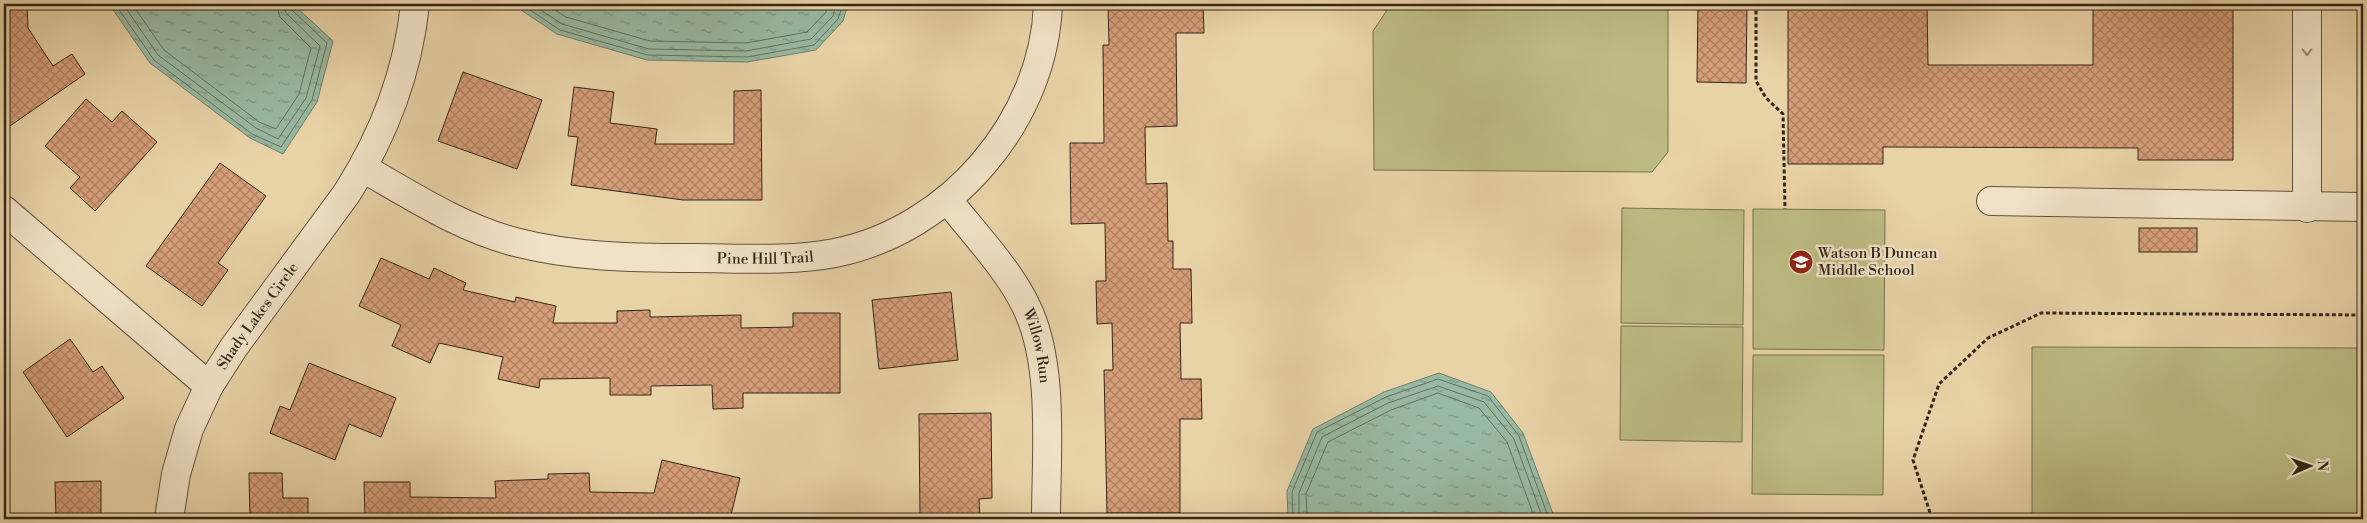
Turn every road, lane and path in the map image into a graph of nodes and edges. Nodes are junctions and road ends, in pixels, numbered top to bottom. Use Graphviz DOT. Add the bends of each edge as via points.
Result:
graph roads {
  1 [pos="415,4"];
  2 [pos="1048,4"];
  3 [pos="1756,4"];
  4 [pos="2306,4"];
  5 [pos="363,168"];
  6 [pos="947,199"];
  7 [pos="1991,201"];
  8 [pos="2363,207"];
  9 [pos="2308,208"];
  10 [pos="1786,209"];
  11 [pos="4,210"];
  12 [pos="2363,315"];
  13 [pos="209,386"];
  14 [pos="169,519"];
  15 [pos="1046,519"];
  16 [pos="1932,519"];
  1 -- 5 [label="street, Shady Lakes Circle" via="400,83 388,118"];
  2 -- 6 [label="street, Pine Hill Trail" via="1041,51 1028,90 1010,126 973,175"];
  3 -- 10 [label="path" via="1756,80 1766,98 1782,114"];
  4 -- 9 [label="street, one-way"];
  5 -- 6 [label="street, Pine Hill Trail" via="460,222 512,242 604,257 796,258 836,252 890,233"];
  5 -- 13 [label="street, Shady Lakes Circle"];
  6 -- 15 [label="street, Willow Run" via="1016,287 1034,325 1044,366"];
  7 -- 9 [label="street"];
  8 -- 9 [label="street"];
  11 -- 13 [label="street, Shady Lakes Circle"];
  12 -- 16 [label="path" via="2041,313 1988,338 1938,384 1913,460"];
  13 -- 14 [label="street" via="190,429 176,474"];
}
